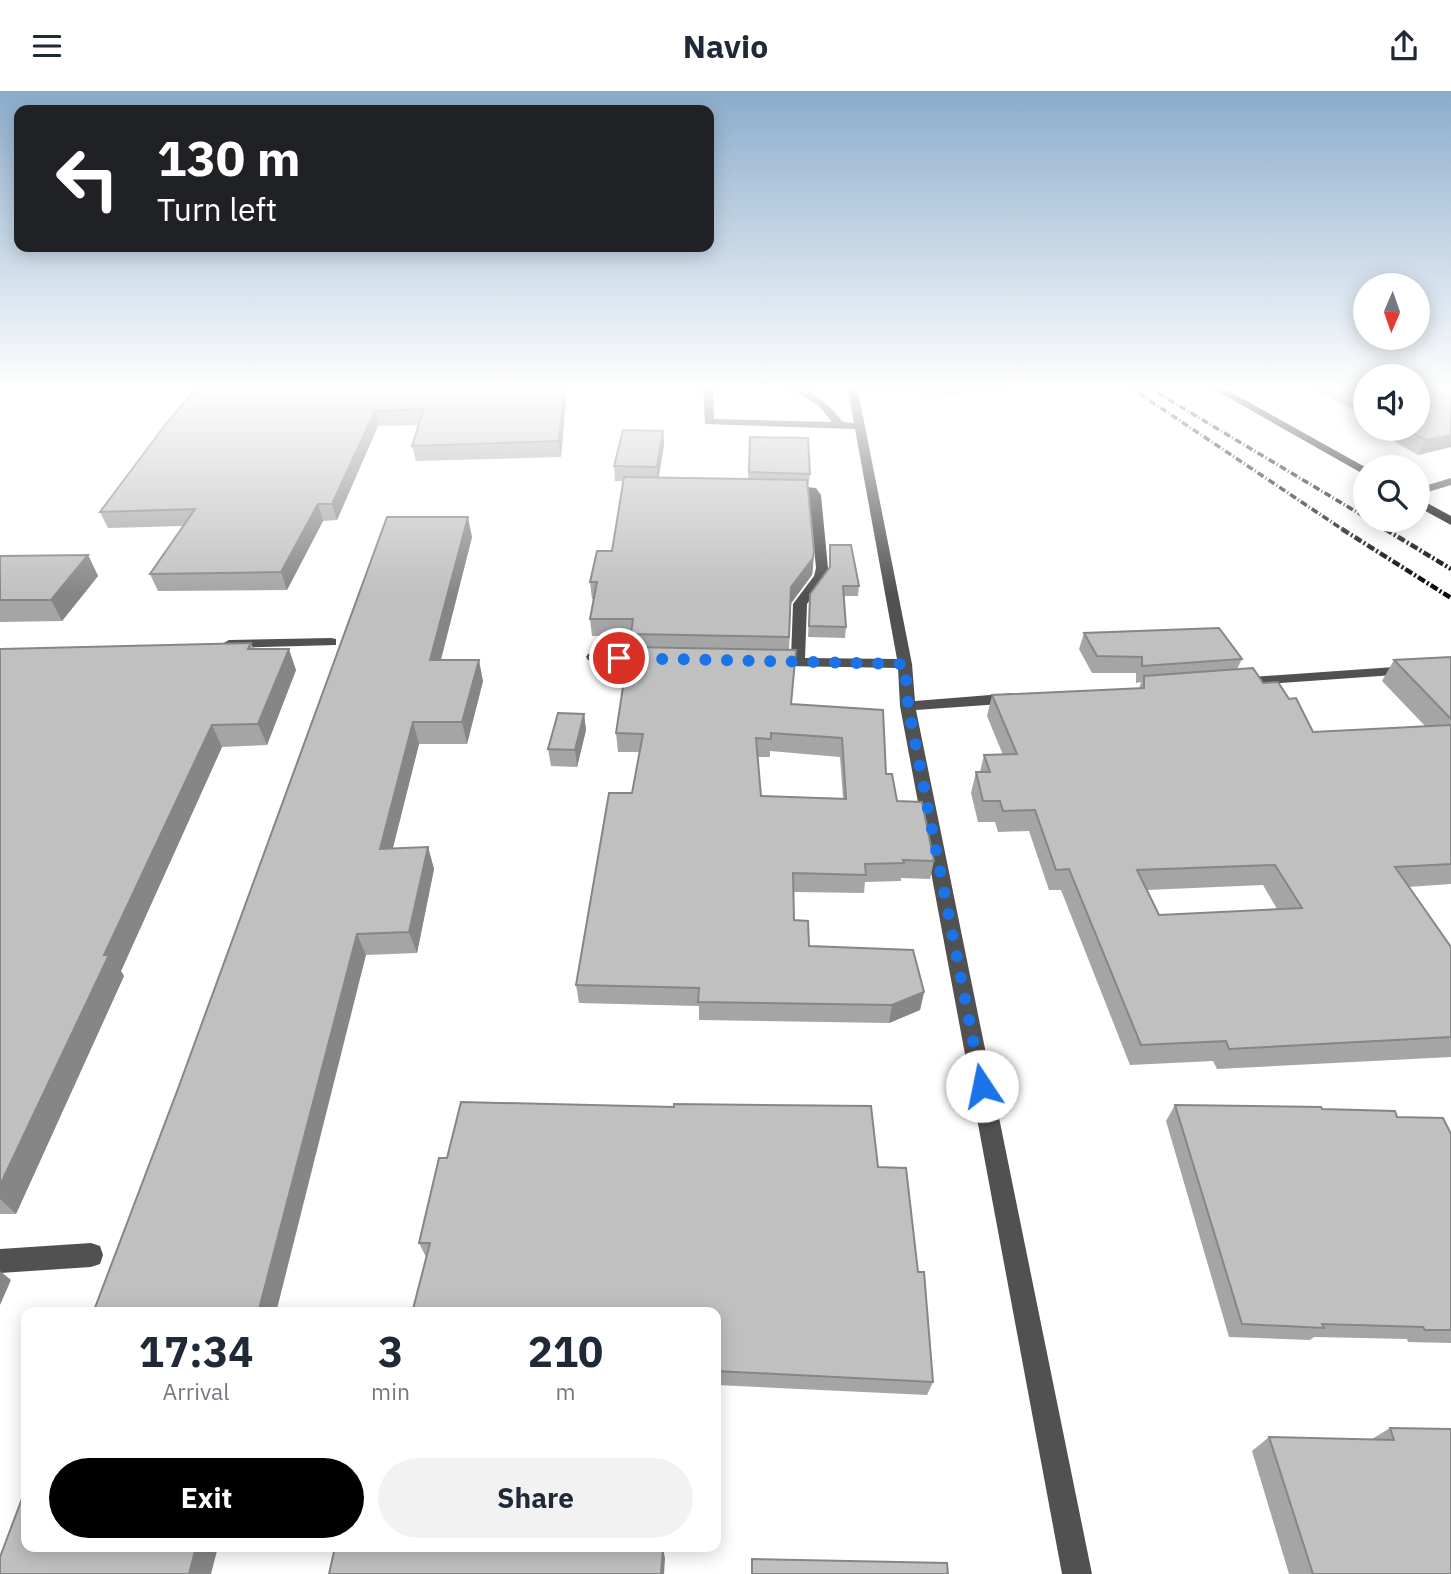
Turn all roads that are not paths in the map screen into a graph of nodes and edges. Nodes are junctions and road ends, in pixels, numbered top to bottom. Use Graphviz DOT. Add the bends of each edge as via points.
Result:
graph roads {
  1 [pos="866,455"];
  2 [pos="1335,455"];
  3 [pos="1353,465"];
  4 [pos="1451,481"];
  5 [pos="774,488"];
  6 [pos="1430,488"];
  7 [pos="1430,509"];
  8 [pos="1451,521"];
  9 [pos="331,642"];
  10 [pos="220,644"];
  11 [pos="593,657"];
  12 [pos="662,659"];
  13 [pos="771,662"];
  14 [pos="798,662"];
  15 [pos="905,664"];
  16 [pos="1451,667"];
  17 [pos="1228,683"];
  18 [pos="1033,697"];
  19 [pos="908,706"];
  20 [pos="91,1255"];
  21 [pos="0,1261"];
  22 [pos="1077,1574"];
  1 -- 15 [label="street"];
  2 -- 3 [label="main road"];
  4 -- 6 [label="street"];
  5 -- 14 [label="street" via="802,488 815,495 822,568 800,604"];
  7 -- 8 [label="main road"];
  9 -- 10 [label="street"];
  11 -- 12 [label="street"];
  13 -- 14 [label="street"];
  14 -- 15 [label="street"];
  15 -- 19 [label="street"];
  16 -- 17 [label="street"];
  18 -- 19 [label="street"];
  19 -- 22 [label="street"];
  20 -- 21 [label="street"];
}
